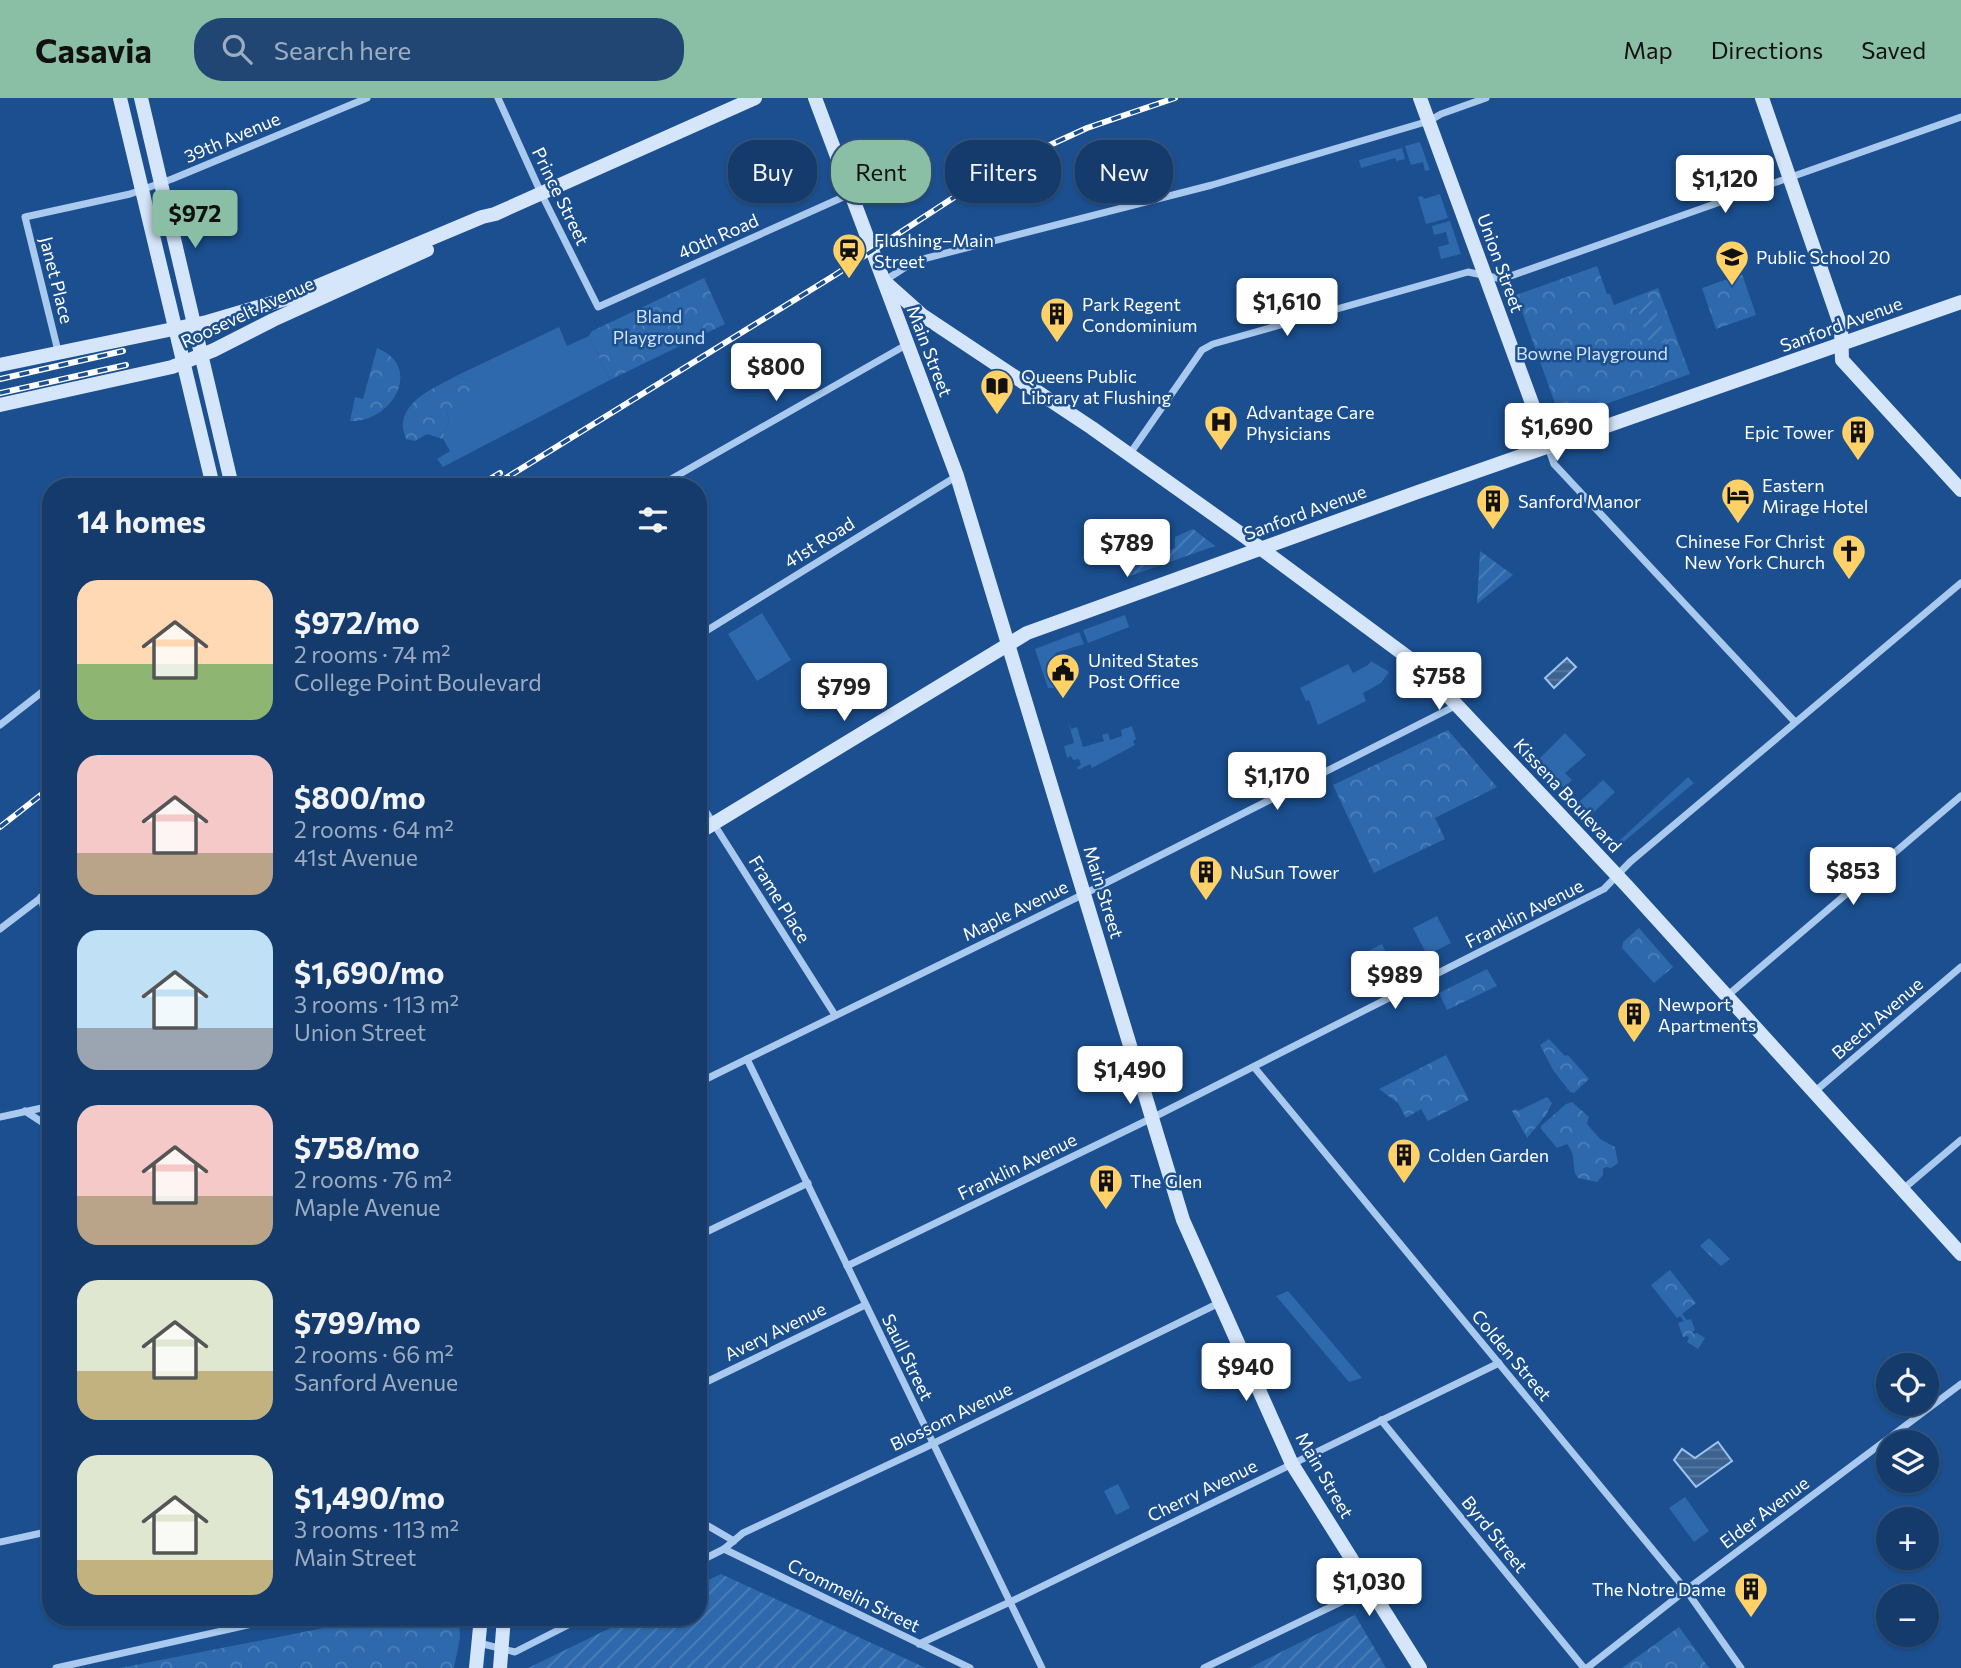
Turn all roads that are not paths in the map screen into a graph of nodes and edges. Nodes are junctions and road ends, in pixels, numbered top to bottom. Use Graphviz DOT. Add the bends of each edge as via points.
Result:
graph roads {
  1 [pos="120,98"];
  2 [pos="141,98"];
  3 [pos="367,98"];
  4 [pos="498,98"];
  5 [pos="755,98"];
  6 [pos="816,98"];
  7 [pos="1420,98"];
  8 [pos="1486,98"];
  9 [pos="1762,98"];
  10 [pos="1961,117"];
  11 [pos="1429,121"];
  12 [pos="831,140"];
  13 [pos="1789,178"];
  14 [pos="161,183"];
  15 [pos="142,190"];
  16 [pos="541,193"];
  17 [pos="831,202"];
  18 [pos="855,203"];
  19 [pos="495,214"];
  20 [pos="25,217"];
  21 [pos="1486,276"];
  22 [pos="884,281"];
  23 [pos="1961,302"];
  24 [pos="598,307"];
  25 [pos="194,325"];
  26 [pos="175,328"];
  27 [pos="906,345"];
  28 [pos="1841,345"];
  29 [pos="58,351"];
  30 [pos="200,356"];
  31 [pos="183,363"];
  32 [pos="0,365"];
  33 [pos="0,405"];
  34 [pos="1548,447"];
  35 [pos="1129,455"];
  36 [pos="957,476"];
  37 [pos="212,478"];
  38 [pos="230,478"];
  39 [pos="673,478"];
  40 [pos="1961,490"];
  41 [pos="1261,549"];
  42 [pos="1961,583"];
  43 [pos="707,630"];
  44 [pos="1008,643"];
  45 [pos="42,692"];
  46 [pos="1457,705"];
  47 [pos="1795,722"];
  48 [pos="0,725"];
  49 [pos="1961,796"];
  50 [pos="707,814"];
  51 [pos="713,824"];
  52 [pos="707,828"];
  53 [pos="1617,875"];
  54 [pos="1084,894"];
  55 [pos="41,897"];
  56 [pos="42,901"];
  57 [pos="0,929"];
  58 [pos="1961,967"];
  59 [pos="1726,997"];
  60 [pos="835,1016"];
  61 [pos="747,1059"];
  62 [pos="1254,1067"];
  63 [pos="707,1079"];
  64 [pos="1813,1093"];
  65 [pos="42,1107"];
  66 [pos="25,1111"];
  67 [pos="0,1117"];
  68 [pos="1152,1118"];
  69 [pos="42,1122"];
  70 [pos="1961,1140"];
  71 [pos="807,1183"];
  72 [pos="1902,1191"];
  73 [pos="707,1232"];
  74 [pos="1961,1254"];
  75 [pos="847,1266"];
  76 [pos="1219,1303"];
  77 [pos="865,1305"];
  78 [pos="1499,1363"];
  79 [pos="707,1382"];
  80 [pos="1961,1384"];
  81 [pos="1381,1420"];
  82 [pos="933,1443"];
  83 [pos="1292,1464"];
  84 [pos="707,1525"];
  85 [pos="42,1533"];
  86 [pos="734,1541"];
  87 [pos="0,1542"];
  88 [pos="724,1549"];
  89 [pos="707,1558"];
  90 [pos="1370,1587"];
  91 [pos="1686,1590"];
  92 [pos="1010,1602"];
  93 [pos="244,1626"];
  94 [pos="480,1626"];
  95 [pos="504,1626"];
  96 [pos="566,1626"];
  97 [pos="479,1643"];
  98 [pos="919,1644"];
  99 [pos="503,1649"];
  100 [pos="56,1668"];
  101 [pos="476,1668"];
  102 [pos="500,1668"];
  103 [pos="971,1668"];
  104 [pos="1042,1668"];
  105 [pos="1204,1668"];
  106 [pos="1420,1668"];
  107 [pos="1586,1668"];
  108 [pos="1741,1668"];
  1 -- 15 [label="main road"];
  2 -- 14 [label="main road"];
  3 -- 14 [label="street, 39th Avenue"];
  4 -- 16 [label="street, Prince Street"];
  5 -- 16 [label="main road, Roosevelt Avenue"];
  6 -- 12 [label="main road, Main Street"];
  7 -- 11 [label="main road, Union Street"];
  8 -- 11 [label="street"];
  9 -- 13 [label="main road"];
  10 -- 13 [label="street"];
  11 -- 21 [label="main road, Union Street"];
  11 -- 22 [label="street" via="1212,185 915,261"];
  13 -- 21 [label="street" via="1502,279"];
  13 -- 28 [label="main road" via="1841,327"];
  14 -- 15 [label="street, 39th Avenue"];
  14 -- 25 [label="main road"];
  15 -- 20 [label="street, 39th Avenue"];
  15 -- 26 [label="main road"];
  16 -- 19 [label="main road, Roosevelt Avenue"];
  16 -- 24 [label="street, Prince Street"];
  17 -- 24 [label="street, 40th Road"];
  18 -- 22 [label="main road, Main Street"];
  19 -- 25 [label="main road, Roosevelt Avenue" via="289,298"];
  19 -- 30 [label="main road, Roosevelt Avenue" via="485,224"];
  20 -- 29 [label="street, Janet Place"];
  21 -- 34 [label="main road, Union Street"];
  21 -- 35 [label="street" via="1468,272 1213,344 1202,350"];
  22 -- 27 [label="main road, Main Street"];
  22 -- 35 [label="main road, Kissena Boulevard" via="922,315"];
  23 -- 28 [label="main road, Sanford Avenue"];
  25 -- 26 [label="main road, Roosevelt Avenue"];
  25 -- 30 [label="main road"];
  26 -- 29 [label="main road, Roosevelt Avenue"];
  26 -- 31 [label="main road"];
  27 -- 36 [label="main road, Main Street"];
  27 -- 39 [label="street"];
  28 -- 34 [label="main road, Sanford Avenue"];
  28 -- 40 [label="main road" via="1842,360"];
  29 -- 32 [label="main road, Roosevelt Avenue"];
  30 -- 31 [label="main road, Roosevelt Avenue"];
  30 -- 38 [label="main road"];
  31 -- 33 [label="main road, Roosevelt Avenue"];
  31 -- 37 [label="main road"];
  34 -- 41 [label="main road, Sanford Avenue"];
  34 -- 47 [label="street, Union Street" via="1554,464"];
  35 -- 41 [label="main road, Kissena Boulevard"];
  36 -- 43 [label="street, 41st Road"];
  36 -- 44 [label="main road, Main Street"];
  41 -- 44 [label="main road, Sanford Avenue"];
  41 -- 46 [label="main road, Kissena Boulevard" via="1401,650"];
  42 -- 47 [label="street, Franklin Avenue"];
  44 -- 51 [label="main road, Sanford Avenue"];
  44 -- 54 [label="main road, Main Street"];
  45 -- 48 [label="street"];
  46 -- 53 [label="main road, Kissena Boulevard"];
  46 -- 54 [label="street, Maple Avenue"];
  47 -- 53 [label="street, Franklin Avenue"];
  49 -- 59 [label="street"];
  50 -- 51 [label="street, Frame Place"];
  51 -- 52 [label="main road, Sanford Avenue"];
  51 -- 60 [label="street, Frame Place"];
  53 -- 59 [label="main road, Kissena Boulevard"];
  53 -- 62 [label="street, Franklin Avenue" via="1604,890"];
  54 -- 60 [label="street, Maple Avenue"];
  54 -- 68 [label="main road, Main Street"];
  55 -- 56 [label="street"];
  55 -- 57 [label="street"];
  58 -- 64 [label="street, Beech Avenue"];
  59 -- 64 [label="main road, Kissena Boulevard"];
  60 -- 61 [label="street, Maple Avenue"];
  61 -- 63 [label="street, Maple Avenue"];
  61 -- 71 [label="street, Saull Street"];
  62 -- 68 [label="street, Franklin Avenue"];
  62 -- 78 [label="street, Colden Street"];
  64 -- 72 [label="main road, Kissena Boulevard"];
  65 -- 66 [label="street"];
  66 -- 67 [label="street"];
  66 -- 69 [label="street"];
  68 -- 75 [label="street, Franklin Avenue"];
  68 -- 76 [label="main road, Main Street" via="1183,1220"];
  70 -- 72 [label="street"];
  71 -- 73 [label="street"];
  71 -- 75 [label="street, Saull Street"];
  72 -- 74 [label="main road, Kissena Boulevard"];
  75 -- 77 [label="street, Saull Street"];
  76 -- 82 [label="street, Blossom Avenue"];
  76 -- 83 [label="main road, Main Street"];
  77 -- 79 [label="street, Avery Avenue"];
  77 -- 82 [label="street, Saull Street"];
  78 -- 81 [label="street, Cherry Avenue"];
  78 -- 91 [label="street, Colden Street"];
  80 -- 91 [label="street, Elder Avenue"];
  81 -- 83 [label="street, Cherry Avenue"];
  81 -- 107 [label="street, Byrd Street"];
  82 -- 86 [label="street, Blossom Avenue"];
  82 -- 92 [label="street, Saull Street"];
  83 -- 90 [label="main road, Main Street"];
  83 -- 92 [label="street, Cherry Avenue"];
  84 -- 86 [label="street"];
  85 -- 87 [label="street"];
  86 -- 88 [label="street, Blossom Avenue"];
  88 -- 89 [label="street, Blossom Avenue"];
  88 -- 98 [label="street, Crommelin Street"];
  90 -- 105 [label="street"];
  90 -- 106 [label="main road, Main Street"];
  91 -- 107 [label="street, Elder Avenue"];
  91 -- 108 [label="street, Colden Street"];
  92 -- 98 [label="street, Cherry Avenue"];
  92 -- 104 [label="street, Saull Street"];
  93 -- 100 [label="street"];
  94 -- 97 [label="main road"];
  95 -- 99 [label="main road"];
  96 -- 99 [label="street" via="515,1652"];
  97 -- 99 [label="street"];
  97 -- 101 [label="main road"];
  98 -- 103 [label="street, Crommelin Street"];
  99 -- 102 [label="main road"];
}
